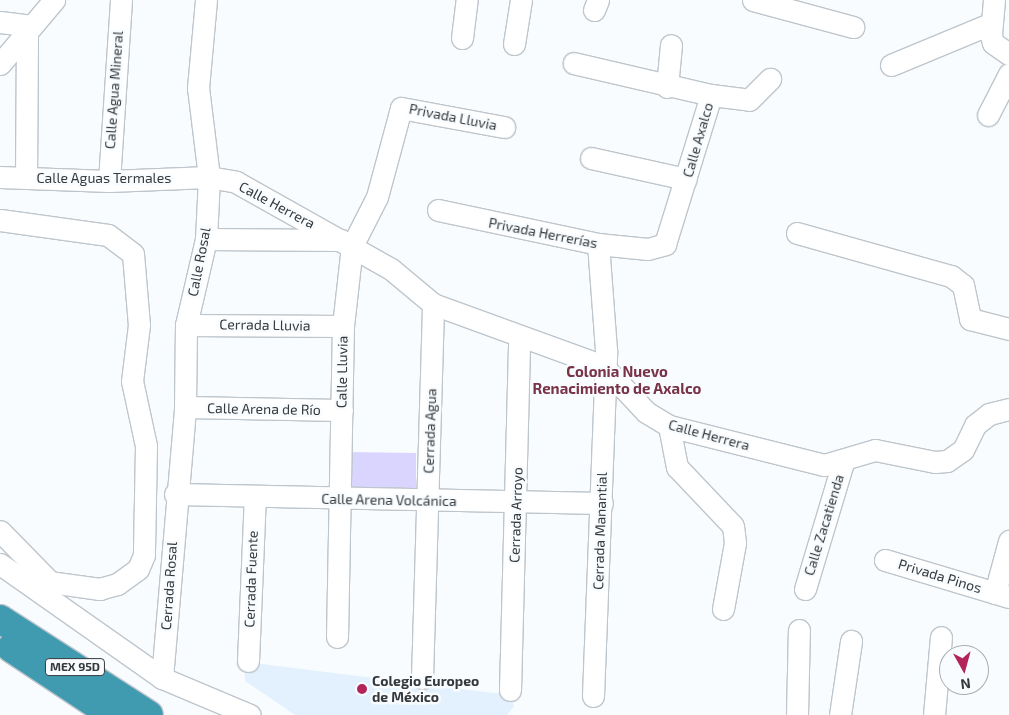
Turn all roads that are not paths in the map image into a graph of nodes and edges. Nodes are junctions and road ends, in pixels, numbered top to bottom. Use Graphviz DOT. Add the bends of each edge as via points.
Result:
graph roads {
  1 [pos="54,0"];
  2 [pos="121,0"];
  3 [pos="206,0"];
  4 [pos="467,0"];
  5 [pos="521,0"];
  6 [pos="753,0"];
  7 [pos="994,0"];
  8 [pos="0,22"];
  9 [pos="990,24"];
  10 [pos="853,27"];
  11 [pos="30,29"];
  12 [pos="462,38"];
  13 [pos="514,44"];
  14 [pos="671,45"];
  15 [pos="1009,54"];
  16 [pos="574,63"];
  17 [pos="0,64"];
  18 [pos="891,65"];
  19 [pos="1009,74"];
  20 [pos="770,79"];
  21 [pos="667,87"];
  22 [pos="711,95"];
  23 [pos="988,115"];
  24 [pos="504,127"];
  25 [pos="591,158"];
  26 [pos="208,177"];
  27 [pos="0,178"];
  28 [pos="26,178"];
  29 [pos="686,179"];
  30 [pos="109,181"];
  31 [pos="438,210"];
  32 [pos="0,220"];
  33 [pos="797,233"];
  34 [pos="206,239"];
  35 [pos="348,243"];
  36 [pos="598,244"];
  37 [pos="648,249"];
  38 [pos="433,304"];
  39 [pos="186,324"];
  40 [pos="343,326"];
  41 [pos="1009,328"];
  42 [pos="519,339"];
  43 [pos="603,366"];
  44 [pos="186,407"];
  45 [pos="1009,408"];
  46 [pos="342,410"];
  47 [pos="669,426"];
  48 [pos="843,462"];
  49 [pos="175,494"];
  50 [pos="255,497"];
  51 [pos="342,500"];
  52 [pos="428,500"];
  53 [pos="516,501"];
  54 [pos="602,503"];
  55 [pos="0,531"];
  56 [pos="1009,541"];
  57 [pos="885,560"];
  58 [pos="0,564"];
  59 [pos="805,589"];
  60 [pos="1002,595"];
  61 [pos="723,609"];
  62 [pos="0,618"];
  63 [pos="799,630"];
  64 [pos="337,637"];
  65 [pos="940,637"];
  66 [pos="851,640"];
  67 [pos="0,641"];
  68 [pos="0,652"];
  69 [pos="0,658"];
  70 [pos="248,661"];
  71 [pos="162,678"];
  72 [pos="422,678"];
  73 [pos="510,690"];
  74 [pos="593,696"];
  75 [pos="88,715"];
  76 [pos="97,715"];
  77 [pos="112,715"];
  78 [pos="149,715"];
  79 [pos="250,715"];
  80 [pos="797,715"];
  81 [pos="840,715"];
  82 [pos="934,715"];
  1 -- 11 [label="street"];
  2 -- 30 [label="street, Calle Agua Mineral"];
  3 -- 26 [label="street, Calle Rosal" via="198,88"];
  4 -- 12 [label="street"];
  5 -- 13 [label="street"];
  6 -- 10 [label="street"];
  7 -- 9 [label="street"];
  8 -- 11 [label="street"];
  9 -- 15 [label="street" via="993,43"];
  9 -- 18 [label="street"];
  11 -- 17 [label="street"];
  11 -- 28 [label="street"];
  14 -- 21 [label="street"];
  16 -- 21 [label="street, Calle Axalco"];
  19 -- 23 [label="street"];
  20 -- 22 [label="street" via="750,100"];
  21 -- 22 [label="street, Calle Axalco"];
  22 -- 29 [label="street, Calle Axalco"];
  24 -- 35 [label="street, Privada Lluvia" via="400,108 377,197"];
  25 -- 29 [label="street"];
  26 -- 30 [label="street, Calle Aguas Termales"];
  26 -- 34 [label="street, Calle Rosal"];
  26 -- 35 [label="street, Calle Herrera" via="236,182"];
  27 -- 28 [label="street, Calle Aguas Termales"];
  28 -- 30 [label="street, Calle Aguas Termales"];
  29 -- 37 [label="street, Calle Axalco" via="669,238 664,244"];
  31 -- 36 [label="street, Privada Herrerías"];
  32 -- 55 [label="street" via="108,235 133,254 139,325 132,381 146,446 144,555 138,569 117,584 100,589 50,582"];
  33 -- 41 [label="street" via="950,276 963,285 970,319"];
  34 -- 35 [label="street, Calle Herrera"];
  34 -- 39 [label="street, Calle Rosal"];
  35 -- 38 [label="street, Calle Herrera" via="391,269"];
  35 -- 40 [label="street, Calle Lluvia"];
  36 -- 37 [label="street, Privada Herrerías"];
  36 -- 43 [label="street, Cerrada Manantial" via="606,350"];
  38 -- 42 [label="street, Calle Herrera"];
  38 -- 52 [label="street, Cerrada Agua"];
  39 -- 40 [label="street, Cerrada Lluvia"];
  39 -- 44 [label="street, Calle Rosal"];
  40 -- 46 [label="street, Calle Lluvia"];
  42 -- 43 [label="street, Calle Herrera"];
  42 -- 53 [label="street, Cerrada Arroyo"];
  43 -- 47 [label="street, Calle Herrera" via="646,412"];
  43 -- 54 [label="street, Cerrada Manantial"];
  44 -- 46 [label="street, Calle Arena de Río"];
  44 -- 49 [label="street, Calle Rosal"];
  45 -- 48 [label="street, Calle Herrera" via="989,414 975,425 963,450 947,461 935,462 875,450"];
  46 -- 51 [label="street, Calle Lluvia"];
  47 -- 48 [label="street, Calle Herrera" via="824,464"];
  47 -- 61 [label="street" via="676,467 732,526 735,543"];
  48 -- 59 [label="street, Calle Zacatienda"];
  49 -- 50 [label="street, Calle Arena Volcánica"];
  49 -- 71 [label="street, Cerrada Rosal"];
  50 -- 51 [label="street, Calle Arena Volcánica"];
  50 -- 70 [label="street, Cerrada Fuente"];
  51 -- 52 [label="street, Calle Arena Volcánica"];
  51 -- 64 [label="street"];
  52 -- 53 [label="street, Calle Arena Volcánica"];
  52 -- 72 [label="street, Cerrada Agua"];
  53 -- 54 [label="street, Calle Arena Volcánica"];
  53 -- 73 [label="street, Cerrada Arroyo"];
  54 -- 74 [label="street, Cerrada Manantial"];
  56 -- 60 [label="street"];
  57 -- 60 [label="street, Privada Pinos"];
  58 -- 71 [label="street"];
  62 -- 78 [label="highway, MEX 95D"];
  63 -- 80 [label="street"];
  65 -- 82 [label="street"];
  66 -- 81 [label="street"];
  67 -- 77 [label="highway"];
  68 -- 76 [label="highway"];
  69 -- 75 [label="highway, MEX 95D"];
  71 -- 79 [label="street"];
}
